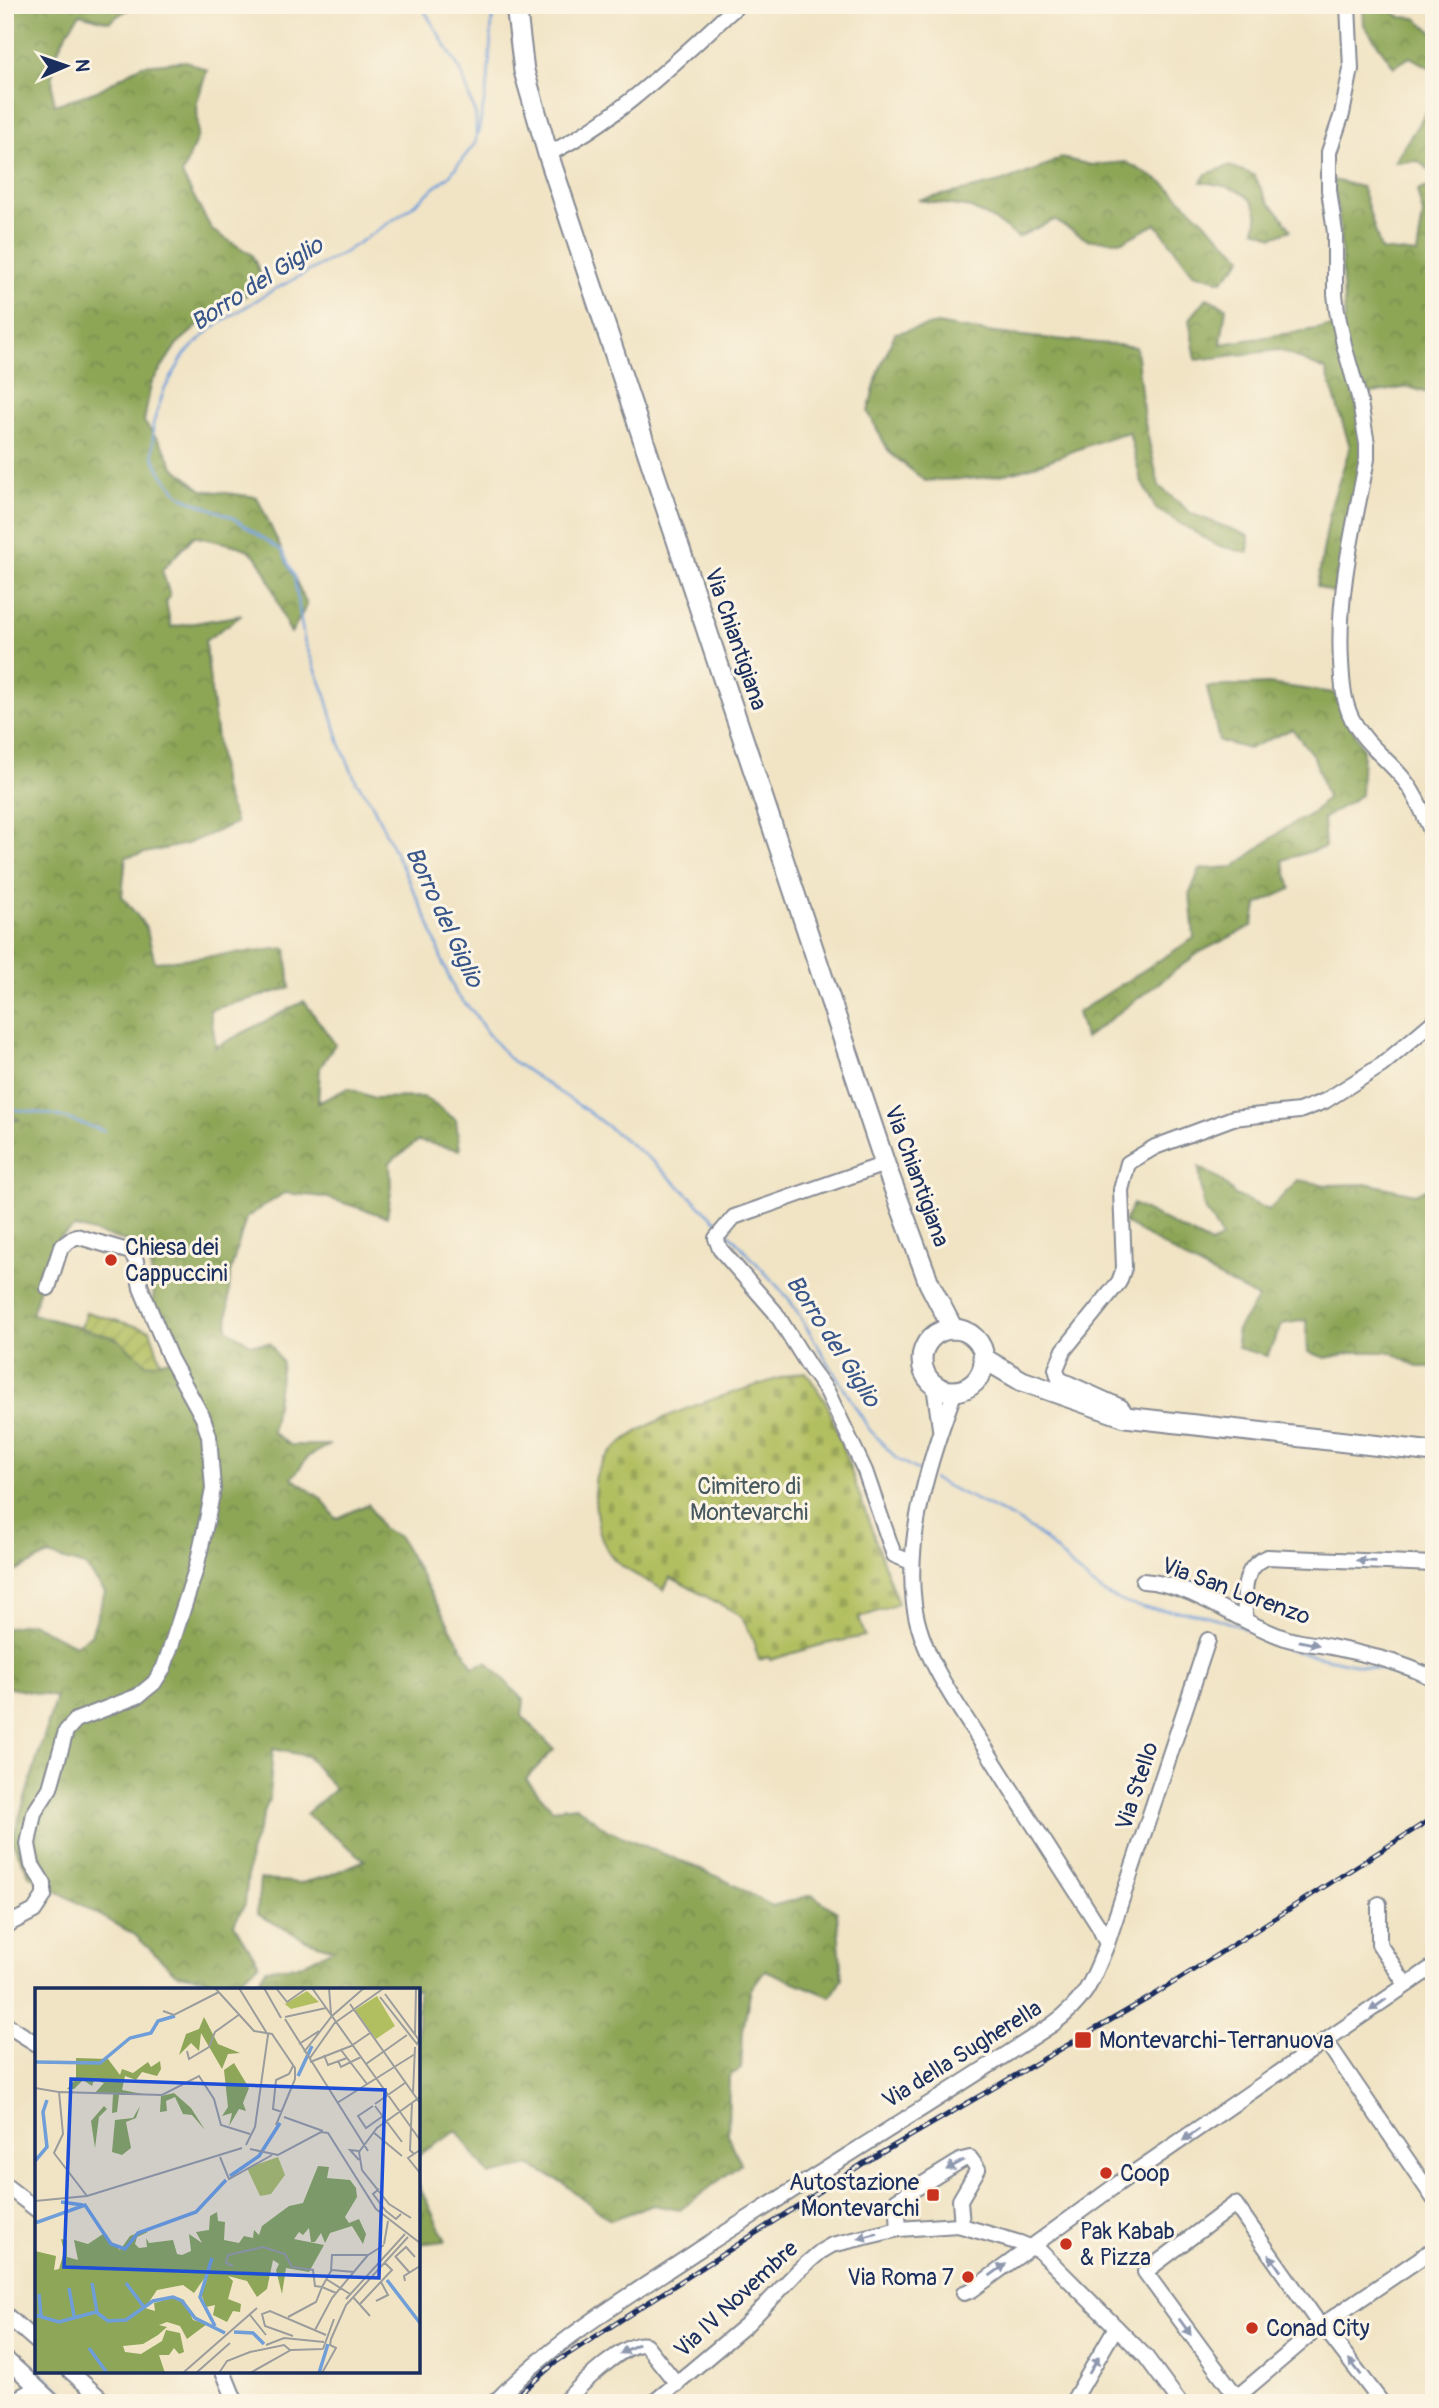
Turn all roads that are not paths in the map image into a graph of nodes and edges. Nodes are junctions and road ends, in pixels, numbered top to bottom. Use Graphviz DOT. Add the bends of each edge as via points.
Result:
graph roads {
  1 [pos="516,5"];
  2 [pos="738,5"];
  3 [pos="1348,5"];
  4 [pos="548,154"];
  5 [pos="1434,837"];
  6 [pos="1434,1021"];
  7 [pos="884,1164"];
  8 [pos="929,1283"];
  9 [pos="48,1288"];
  10 [pos="953,1329"];
  11 [pos="933,1336"];
  12 [pos="983,1357"];
  13 [pos="976,1380"];
  14 [pos="1022,1381"];
  15 [pos="934,1385"];
  16 [pos="954,1391"];
  17 [pos="1125,1418"];
  18 [pos="940,1430"];
  19 [pos="1434,1452"];
  20 [pos="911,1562"];
  21 [pos="1434,1564"];
  22 [pos="1143,1581"];
  23 [pos="1245,1620"];
  24 [pos="1208,1640"];
  25 [pos="1434,1679"];
  26 [pos="1379,1904"];
  27 [pos="5,1926"];
  28 [pos="1107,1944"];
  29 [pos="1434,1966"];
  30 [pos="1406,1985"];
  31 [pos="5,2024"];
  32 [pos="1326,2041"];
  33 [pos="35,2043"];
  34 [pos="5,2185"];
  35 [pos="1434,2199"];
  36 [pos="35,2208"];
  37 [pos="962,2227"];
  38 [pos="899,2229"];
  39 [pos="1031,2247"];
  40 [pos="1434,2249"];
  41 [pos="964,2293"];
  42 [pos="5,2314"];
  43 [pos="1321,2325"];
  44 [pos="1116,2327"];
  45 [pos="35,2340"];
  46 [pos="5,2358"];
  47 [pos="72,2373"];
  48 [pos="224,2373"];
  49 [pos="677,2384"];
  50 [pos="36,2388"];
  51 [pos="1233,2400"];
  52 [pos="235,2402"];
  53 [pos="9,2403"];
  54 [pos="54,2403"];
  55 [pos="106,2403"];
  56 [pos="494,2403"];
  57 [pos="563,2403"];
  58 [pos="653,2403"];
  59 [pos="1072,2403"];
  60 [pos="1180,2403"];
  61 [pos="1382,2403"];
  1 -- 4 [label="main road, Via Chiantigiana" via="524,71"];
  2 -- 4 [label="street" via="622,110"];
  3 -- 5 [label="street" via="1351,69 1329,152 1329,190 1335,233 1335,295 1359,397 1367,459 1341,598 1344,698 1362,737 1400,775"];
  4 -- 7 [label="main road, Via Chiantigiana"];
  6 -- 17 [label="street" via="1382,1065 1325,1101 1300,1111 1233,1118 1155,1147 1128,1163 1121,1190 1124,1268 1119,1282 1064,1350 1056,1369 1059,1378 1121,1407"];
  7 -- 8 [label="main road, Via Chiantigiana"];
  7 -- 20 [label="street" via="734,1217 719,1242 775,1312 827,1391 864,1471 894,1555"];
  8 -- 10 [label="main road, Via Chiantigiana"];
  8 -- 11 [label="main road, Via Chiantigiana"];
  9 -- 27 [label="street" via="61,1247 76,1236 131,1252 170,1358 203,1418 213,1489 196,1570 164,1667 138,1696 76,1720 66,1731 50,1788 34,1813 28,1844 32,1865 44,1884 44,1896 34,1911"];
  10 -- 11 [label="main road"];
  10 -- 12 [label="main road, Via Chiantigiana" via="977,1341"];
  11 -- 15 [label="main road, Via Chiantigiana" via="922,1361"];
  12 -- 13 [label="main road"];
  12 -- 14 [label="main road, Via Chiantigiana"];
  13 -- 14 [label="main road, Via Chiantigiana"];
  13 -- 16 [label="main road, Via Chiantigiana"];
  14 -- 17 [label="main road, Via Chiantigiana"];
  15 -- 16 [label="main road"];
  15 -- 18 [label="street"];
  16 -- 18 [label="street"];
  17 -- 19 [label="main road, Via Chiantigiana"];
  18 -- 20 [label="street"];
  20 -- 28 [label="street" via="914,1605 926,1645 948,1690"];
  21 -- 23 [label="street, one-way" via="1266,1557 1256,1562 1244,1582"];
  22 -- 23 [label="street, Via San Lorenzo" via="1158,1582"];
  23 -- 25 [label="street, Via San Lorenzo, one-way" via="1288,1639 1360,1653"];
  24 -- 28 [label="street, Via Stello"];
  26 -- 30 [label="street" via="1379,1944"];
  28 -- 56 [label="street, Via della Sugherella" via="1075,2008 606,2310 524,2373"];
  29 -- 30 [label="street"];
  30 -- 32 [label="street, one-way"];
  31 -- 33 [label="street"];
  32 -- 35 [label="street"];
  32 -- 39 [label="street, one-way"];
  34 -- 36 [label="street"];
  37 -- 38 [label="street, Via IV Novembre"];
  37 -- 38 [label="street, one-way" via="960,2200 978,2169 970,2158 897,2200"];
  37 -- 39 [label="street, Via IV Novembre"];
  38 -- 49 [label="street, Via IV Novembre, one-way" via="820,2252"];
  41 -- 39 [label="street, one-way"];
  39 -- 44 [label="street"];
  40 -- 43 [label="street"];
  42 -- 45 [label="street"];
  43 -- 51 [label="street"];
  43 -- 51 [label="street, one-way" via="1235,2204 1145,2272"];
  61 -- 43 [label="street, one-way"];
  59 -- 44 [label="street, one-way"];
  44 -- 60 [label="street" via="1146,2357"];
  46 -- 50 [label="street"];
  47 -- 55 [label="street"];
  48 -- 52 [label="street"];
  49 -- 57 [label="street, one-way" via="646,2345 636,2344"];
  49 -- 58 [label="street, Via IV Novembre"];
  50 -- 53 [label="street"];
  50 -- 54 [label="street"];
}
